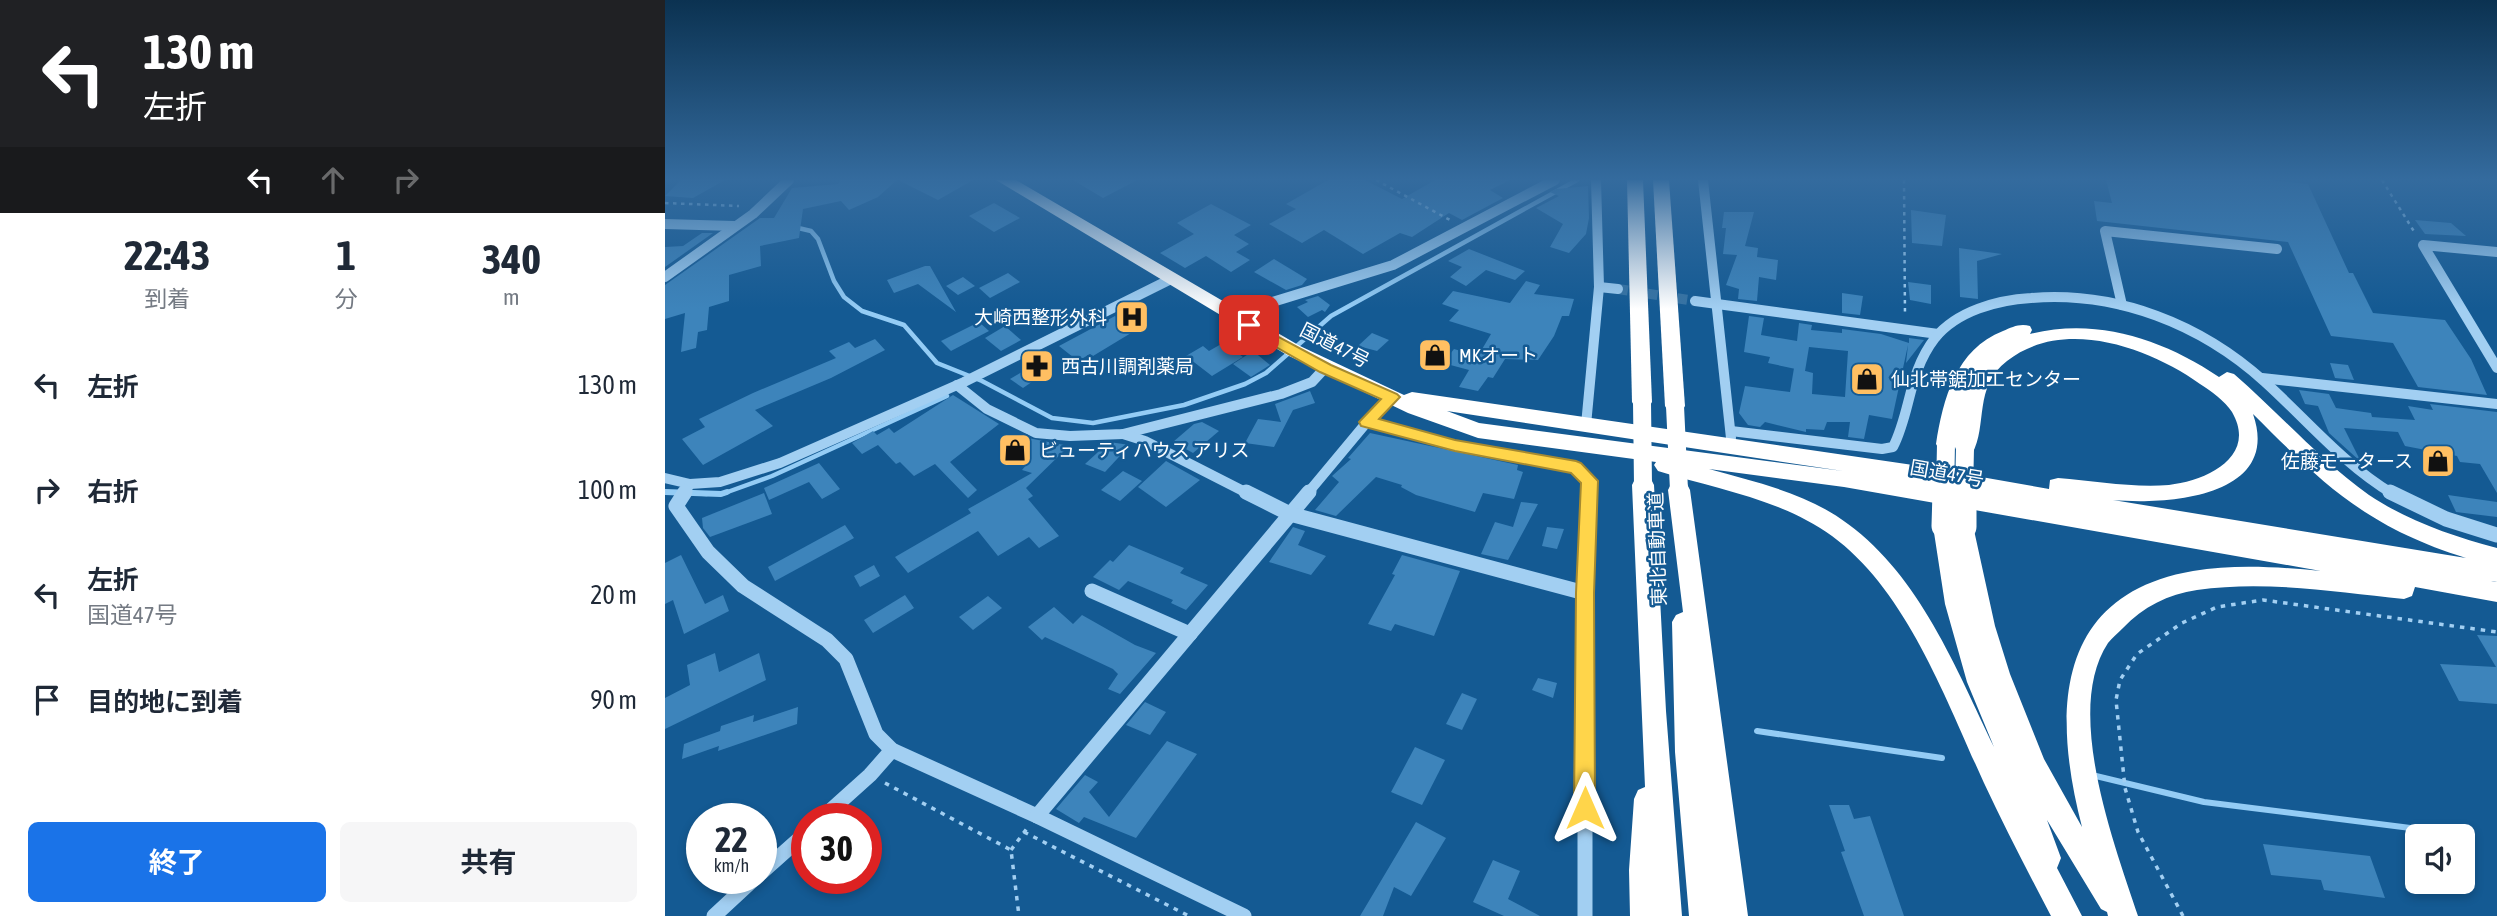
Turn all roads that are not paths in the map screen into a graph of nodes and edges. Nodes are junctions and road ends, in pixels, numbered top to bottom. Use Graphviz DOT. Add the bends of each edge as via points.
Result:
graph roads {
  1 [pos="739,223"];
  2 [pos="1077,223"];
  3 [pos="1476,223"];
  4 [pos="1597,223"];
  5 [pos="1636,223"];
  6 [pos="1664,223"];
  7 [pos="1708,223"];
  8 [pos="665,224"];
  9 [pos="730,229"];
  10 [pos="2277,249"];
  11 [pos="2497,252"];
  12 [pos="665,276"];
  13 [pos="1171,279"];
  14 [pos="1599,287"];
  15 [pos="1618,289"];
  16 [pos="1695,301"];
  17 [pos="1718,304"];
  18 [pos="2122,305"];
  19 [pos="1230,315"];
  20 [pos="1905,330"];
  21 [pos="1938,334"];
  22 [pos="1317,364"];
  23 [pos="2497,368"];
  24 [pos="2262,378"];
  25 [pos="961,383"];
  26 [pos="1392,397"];
  27 [pos="2497,404"];
  28 [pos="1367,422"];
  29 [pos="1586,425"];
  30 [pos="1123,434"];
  31 [pos="1731,438"];
  32 [pos="1955,446"];
  33 [pos="1607,447"];
  34 [pos="1913,473"];
  35 [pos="665,478"];
  36 [pos="1679,490"];
  37 [pos="679,498"];
  38 [pos="1290,514"];
  39 [pos="1954,526"];
  40 [pos="2497,535"];
  41 [pos="2497,556"];
  42 [pos="2497,572"];
  43 [pos="1092,591"];
  44 [pos="1585,593"];
  45 [pos="2497,594"];
  46 [pos="1190,634"];
  47 [pos="1653,711"];
  48 [pos="892,750"];
  49 [pos="839,803"];
  50 [pos="1037,816"];
  51 [pos="791,846"];
  52 [pos="777,859"];
  53 [pos="738,894"];
  54 [pos="714,916"];
  55 [pos="1244,916"];
  56 [pos="1585,916"];
  57 [pos="1645,916"];
  58 [pos="1667,916"];
  59 [pos="1704,916"];
  60 [pos="1733,916"];
  61 [pos="2067,916"];
  62 [pos="2122,916"];
  1 -- 9 [label="street"];
  2 -- 13 [label="highway, 国道47号"];
  3 -- 19 [label="street" via="1393,265"];
  4 -- 14 [label="street"];
  5 -- 47 [label="highway, 東北自動車道, bridge"];
  6 -- 36 [label="highway, 東北自動車道, bridge"];
  7 -- 17 [label="street"];
  8 -- 9 [label="street"];
  9 -- 12 [label="street"];
  10 -- 18 [label="street" via="2105,232"];
  11 -- 23 [label="street" via="2423,245"];
  13 -- 19 [label="highway, 国道47号"];
  13 -- 25 [label="street"];
  14 -- 15 [label="street"];
  14 -- 29 [label="street"];
  16 -- 17 [label="street"];
  17 -- 20 [label="street"];
  17 -- 31 [label="street"];
  18 -- 21 [label="street" via="2081,297 2017,300 1985,307"];
  18 -- 24 [label="street" via="2193,332"];
  19 -- 22 [label="highway, 国道47号"];
  20 -- 21 [label="street"];
  21 -- 31 [label="street" via="1918,368 1893,447"];
  22 -- 26 [label="highway, 国道47号"];
  22 -- 30 [label="street" via="1312,382 1281,394"];
  24 -- 27 [label="street"];
  24 -- 40 [label="street" via="2367,477 2434,515"];
  25 -- 30 [label="street" via="987,409 1036,433"];
  25 -- 37 [label="street" via="770,467"];
  26 -- 28 [label="street"];
  26 -- 29 [label="highway, 国道47号"];
  26 -- 33 [label="highway, 国道47号" via="1478,430"];
  28 -- 38 [label="street"];
  28 -- 44 [label="street" via="1584,473 1590,481"];
  29 -- 31 [label="highway, 国道47号"];
  30 -- 38 [label="street"];
  31 -- 34 [label="highway, 国道47号"];
  32 -- 34 [label="highway" via="1988,369 1999,357 2016,346 2059,334 2128,341 2187,364 2224,392 2241,411 2248,428 2244,458 2221,478 2168,493"];
  32 -- 39 [label="highway, bridge"];
  32 -- 41 [label="highway" via="1949,421 1961,379 1971,362 1995,341 2056,324 2107,327 2165,343 2214,369 2253,400 2327,473 2373,508 2426,536"];
  33 -- 45 [label="highway, 国道47号" via="1868,483"];
  33 -- 61 [label="highway" via="1755,488 1821,518 1862,550 1903,600 1941,666"];
  34 -- 42 [label="highway, 国道47号"];
  35 -- 37 [label="street"];
  36 -- 59 [label="highway, 東北自動車道" via="1688,752"];
  36 -- 60 [label="highway"];
  37 -- 48 [label="street" via="708,552 743,586 827,640 846,659 876,734"];
  38 -- 44 [label="street"];
  38 -- 46 [label="street"];
  39 -- 61 [label="highway" via="1957,604 1980,682"];
  39 -- 62 [label="highway" via="1991,661 2012,712 2075,847"];
  43 -- 46 [label="street"];
  44 -- 56 [label="street"];
  45 -- 62 [label="highway" via="2228,577 2163,589 2117,615 2088,654 2077,715 2078,747 2093,819"];
  46 -- 50 [label="street"];
  47 -- 57 [label="highway" via="1643,870"];
  47 -- 58 [label="highway, 東北自動車道"];
  48 -- 49 [label="street"];
  48 -- 50 [label="street"];
  50 -- 55 [label="street"];
  51 -- 52 [label="street"];
  53 -- 54 [label="street"];
}
